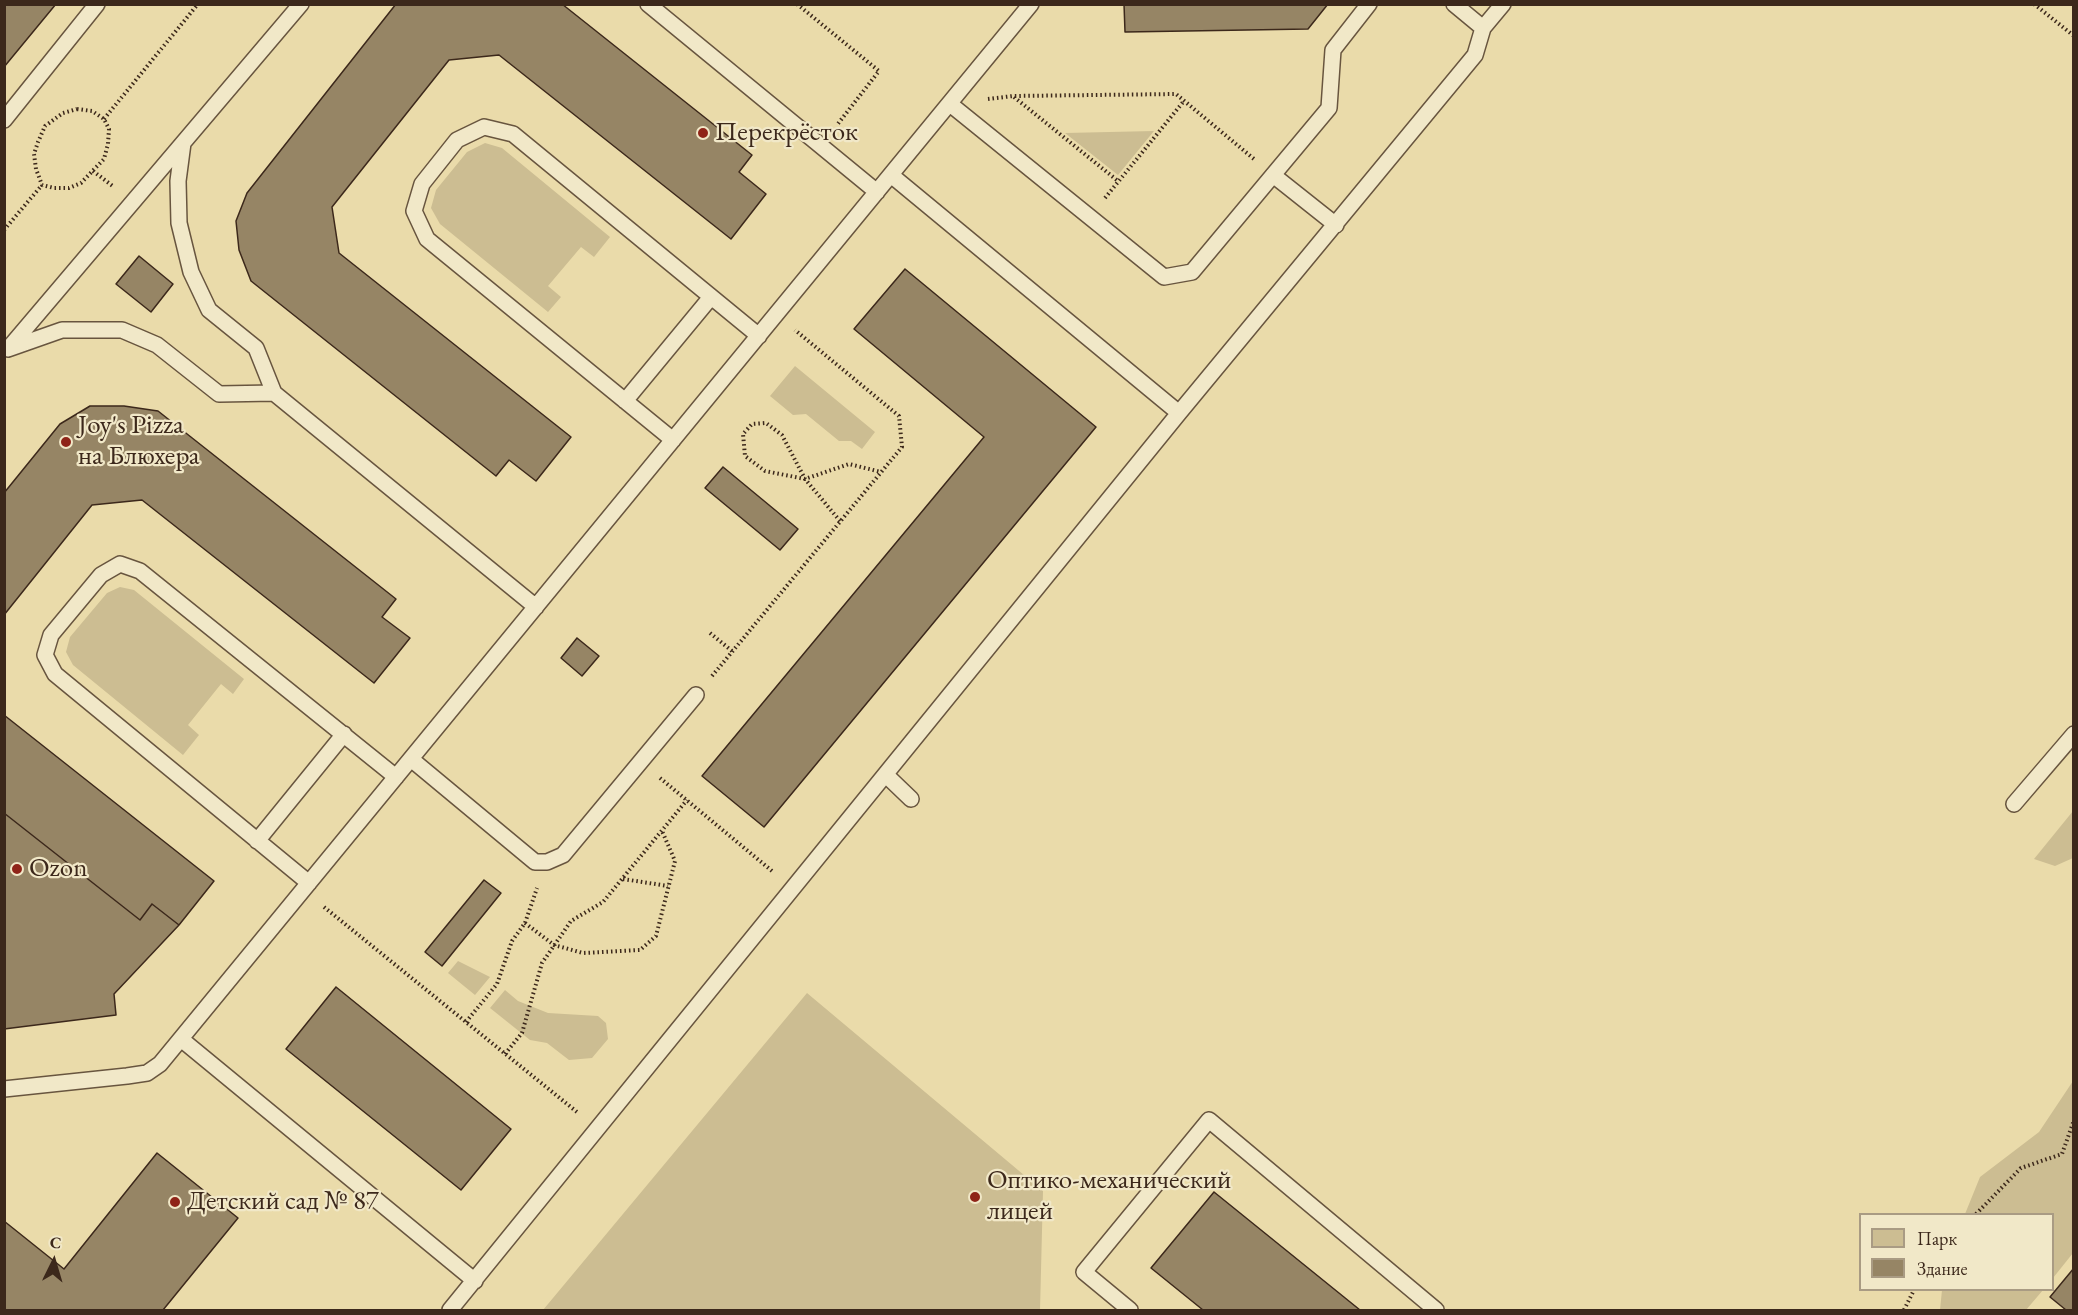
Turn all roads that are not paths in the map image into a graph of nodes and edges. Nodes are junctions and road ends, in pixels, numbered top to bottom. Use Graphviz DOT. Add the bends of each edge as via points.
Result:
graph roads {
  1 [pos="97,4"];
  2 [pos="301,4"];
  3 [pos="648,4"];
  4 [pos="1031,4"];
  5 [pos="1369,4"];
  6 [pos="1454,4"];
  7 [pos="1503,4"];
  8 [pos="1483,28"];
  9 [pos="950,104"];
  10 [pos="4,120"];
  11 [pos="183,143"];
  12 [pos="891,175"];
  13 [pos="1274,175"];
  14 [pos="877,192"];
  15 [pos="1336,225"];
  16 [pos="711,297"];
  17 [pos="759,336"];
  18 [pos="6,351"];
  19 [pos="274,393"];
  20 [pos="625,401"];
  21 [pos="1179,413"];
  22 [pos="673,440"];
  23 [pos="536,608"];
  24 [pos="696,695"];
  25 [pos="344,734"];
  26 [pos="2073,734"];
  27 [pos="411,759"];
  28 [pos="886,775"];
  29 [pos="396,777"];
  30 [pos="911,799"];
  31 [pos="2014,804"];
  32 [pos="257,841"];
  33 [pos="306,887"];
  34 [pos="181,1039"];
  35 [pos="4,1089"];
  36 [pos="475,1281"];
  37 [pos="450,1311"];
  38 [pos="1130,1311"];
  39 [pos="1436,1311"];
  1 -- 10 [label="lane"];
  2 -- 11 [label="lane"];
  3 -- 14 [label="lane"];
  4 -- 9 [label="lane"];
  5 -- 13 [label="lane" via="1333,50 1329,108"];
  6 -- 8 [label="lane"];
  7 -- 8 [label="lane"];
  8 -- 15 [label="lane" via="1475,55"];
  9 -- 12 [label="lane"];
  9 -- 13 [label="lane" via="1164,277 1192,272"];
  11 -- 18 [label="lane"];
  11 -- 19 [label="lane" via="178,181 179,223 191,272 209,310 256,348"];
  12 -- 14 [label="lane"];
  12 -- 21 [label="lane"];
  13 -- 15 [label="lane"];
  14 -- 17 [label="lane"];
  15 -- 21 [label="lane"];
  16 -- 17 [label="lane"];
  16 -- 20 [label="lane"];
  16 -- 20 [label="lane" via="513,134 484,127 457,140 419,193 414,211 427,239"];
  17 -- 22 [label="lane"];
  18 -- 19 [label="lane" via="62,330 122,330 157,345 219,394"];
  19 -- 23 [label="lane"];
  20 -- 22 [label="lane"];
  21 -- 28 [label="lane"];
  22 -- 23 [label="lane"];
  23 -- 27 [label="lane"];
  24 -- 27 [label="lane" via="563,855 547,862 535,862"];
  25 -- 29 [label="lane"];
  25 -- 32 [label="lane"];
  25 -- 32 [label="lane" via="140,571 120,564 101,575 51,635 45,655 55,674"];
  26 -- 31 [label="lane"];
  27 -- 29 [label="lane"];
  28 -- 30 [label="lane"];
  28 -- 36 [label="lane"];
  29 -- 33 [label="lane"];
  32 -- 33 [label="lane"];
  33 -- 34 [label="lane"];
  34 -- 35 [label="lane" via="147,1073"];
  34 -- 36 [label="lane"];
  36 -- 37 [label="lane"];
  38 -- 39 [label="lane" via="1084,1272 1209,1120"];
}
